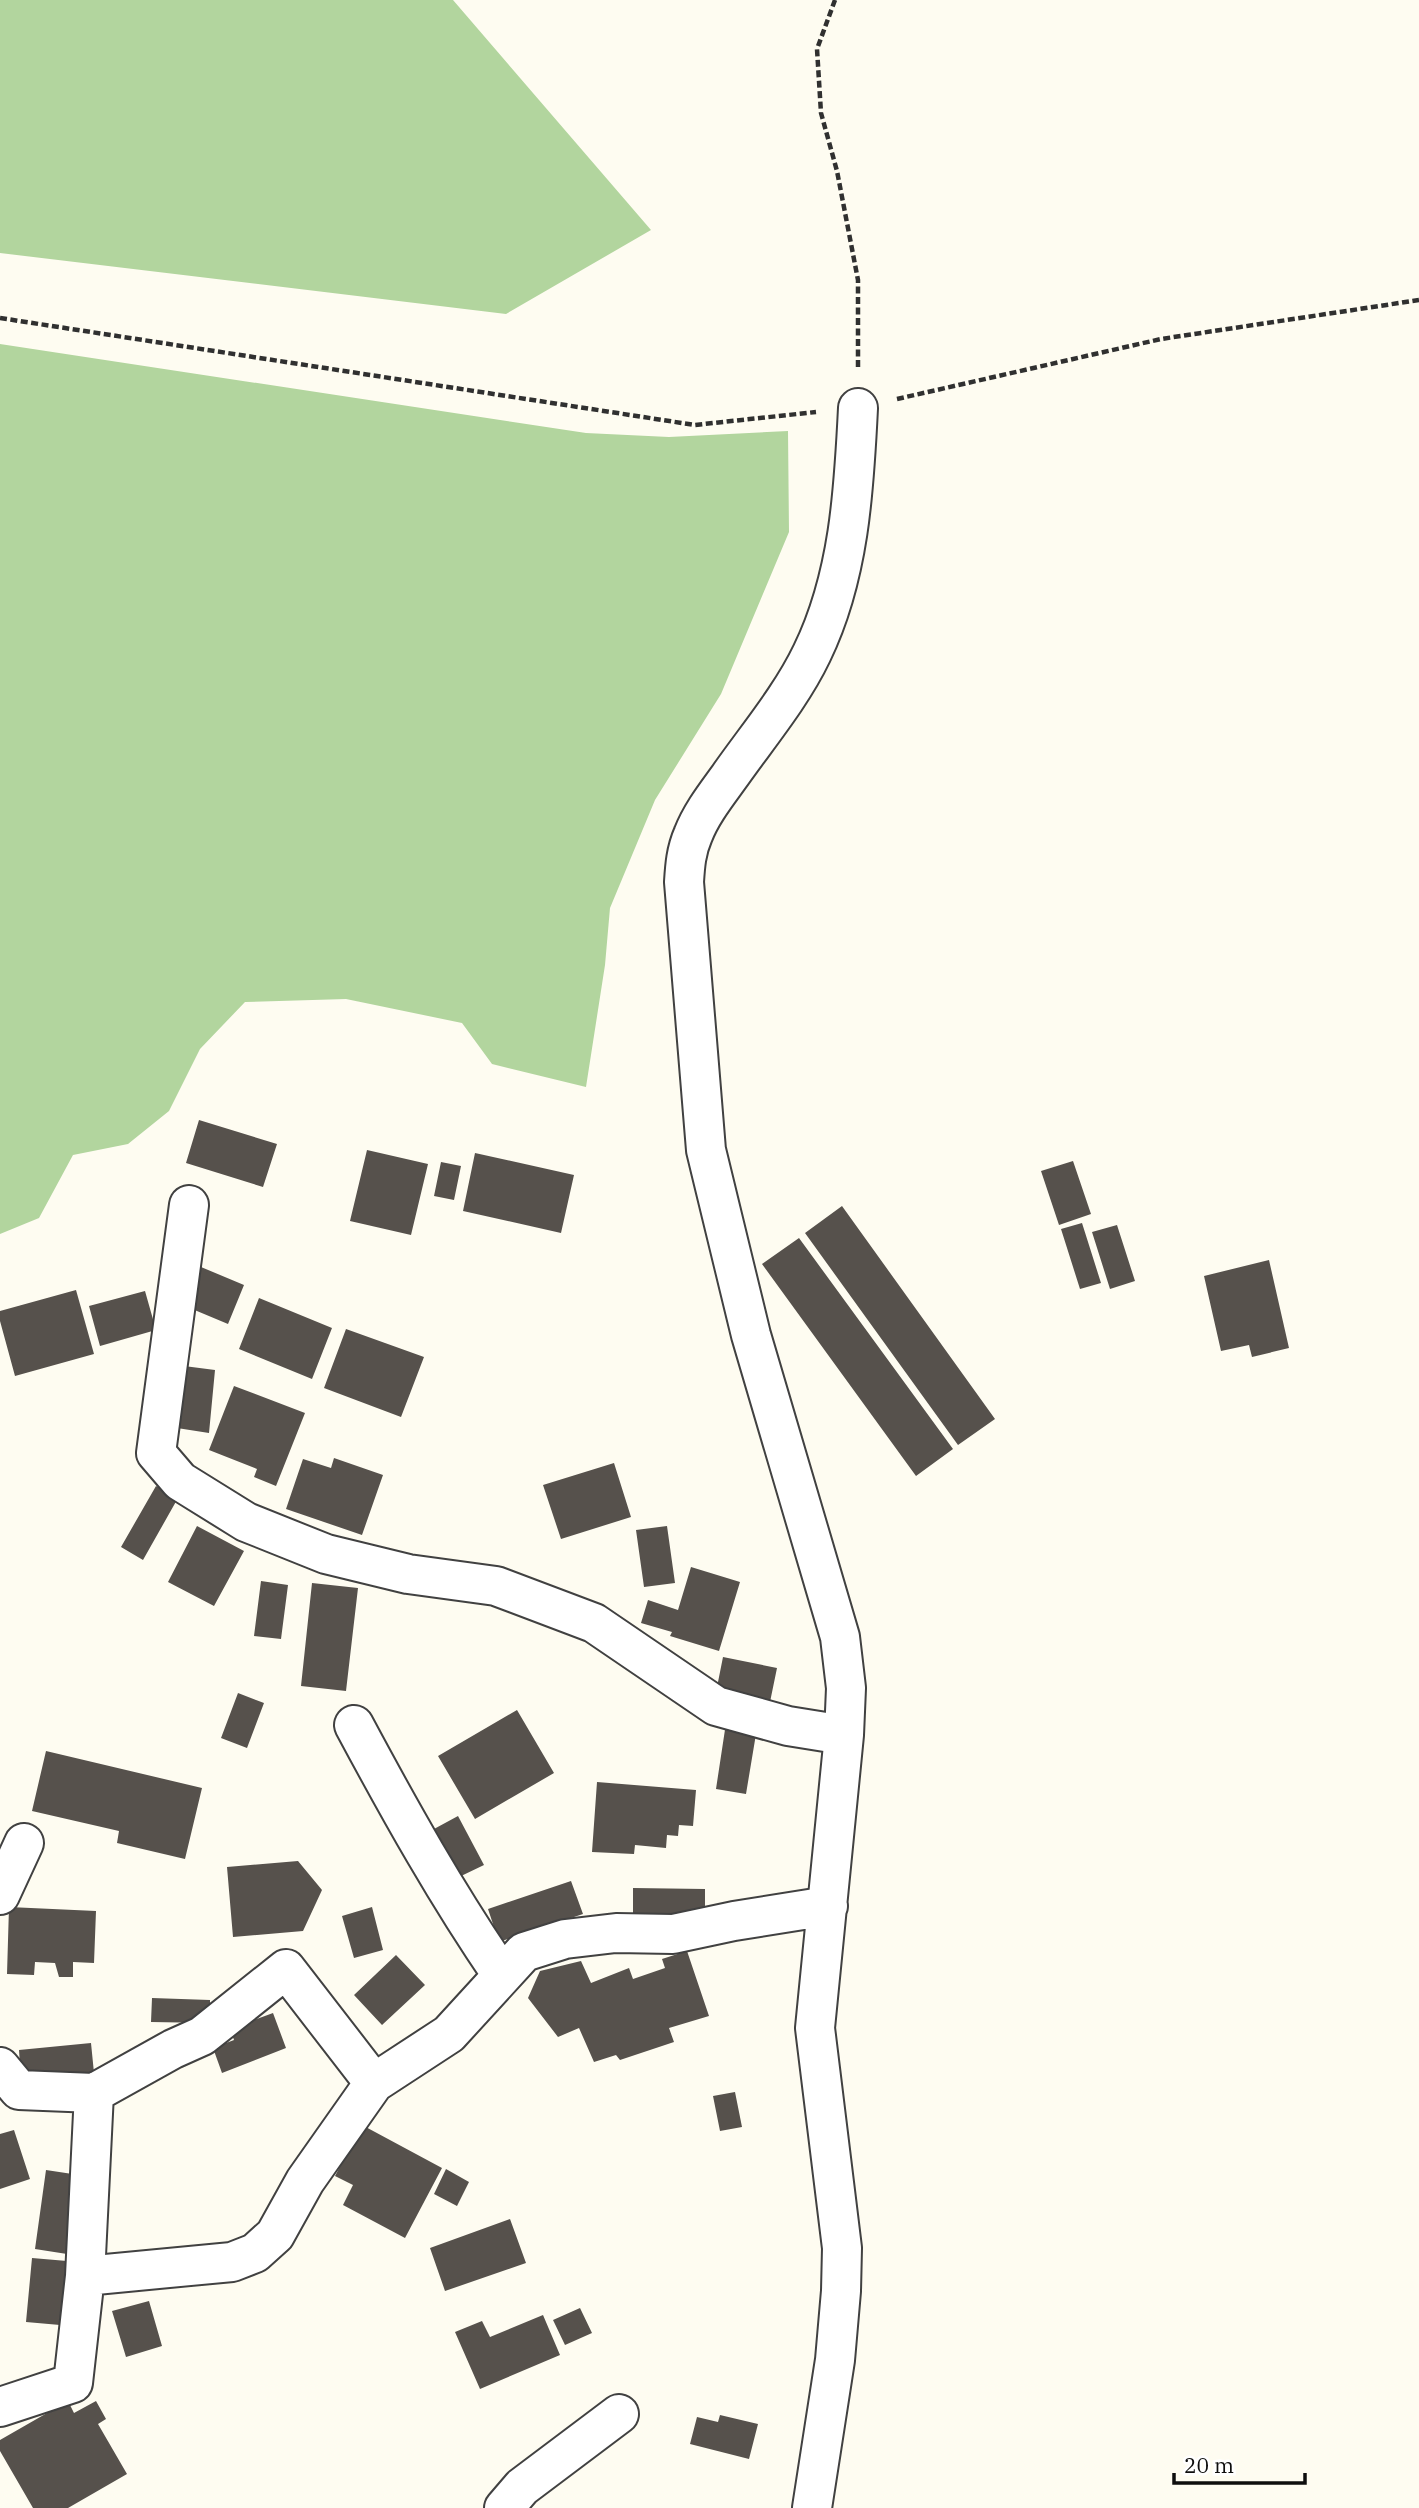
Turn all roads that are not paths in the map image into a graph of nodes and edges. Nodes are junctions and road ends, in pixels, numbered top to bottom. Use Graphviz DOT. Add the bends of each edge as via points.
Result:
graph roads {
  1 [pos="858,408"];
  2 [pos="189,1205"];
  3 [pos="354,1725"];
  4 [pos="844,1735"];
  5 [pos="24,1843"];
  6 [pos="0,1895"];
  7 [pos="828,1906"];
  8 [pos="502,1975"];
  9 [pos="0,2067"];
  10 [pos="374,2083"];
  11 [pos="94,2093"];
  12 [pos="85,2276"];
  13 [pos="0,2407"];
  14 [pos="619,2414"];
  15 [pos="504,2508"];
  16 [pos="811,2508"];
  1 -- 4 [label="street" via="855,477 830,612 785,698 709,805 685,859 684,882 706,1150 751,1335 840,1637 846,1688"];
  2 -- 4 [label="street" via="156,1453 180,1481 246,1522 326,1554 408,1574 496,1586 594,1623 716,1706 788,1726"];
  3 -- 8 [label="street" via="458,1911"];
  4 -- 7 [label="street"];
  5 -- 6 [label="street"];
  7 -- 8 [label="street" via="673,1934 616,1933 565,1939 524,1952"];
  7 -- 16 [label="street" via="815,2028 842,2248 841,2291 835,2360"];
  8 -- 10 [label="street" via="449,2034"];
  9 -- 11 [label="street" via="19,2090"];
  10 -- 11 [label="street" via="286,1969 202,2036"];
  10 -- 12 [label="street" via="305,2181 275,2235 255,2253 232,2262"];
  11 -- 12 [label="street"];
  12 -- 13 [label="street" via="73,2383"];
  14 -- 15 [label="street" via="522,2487"];
}
